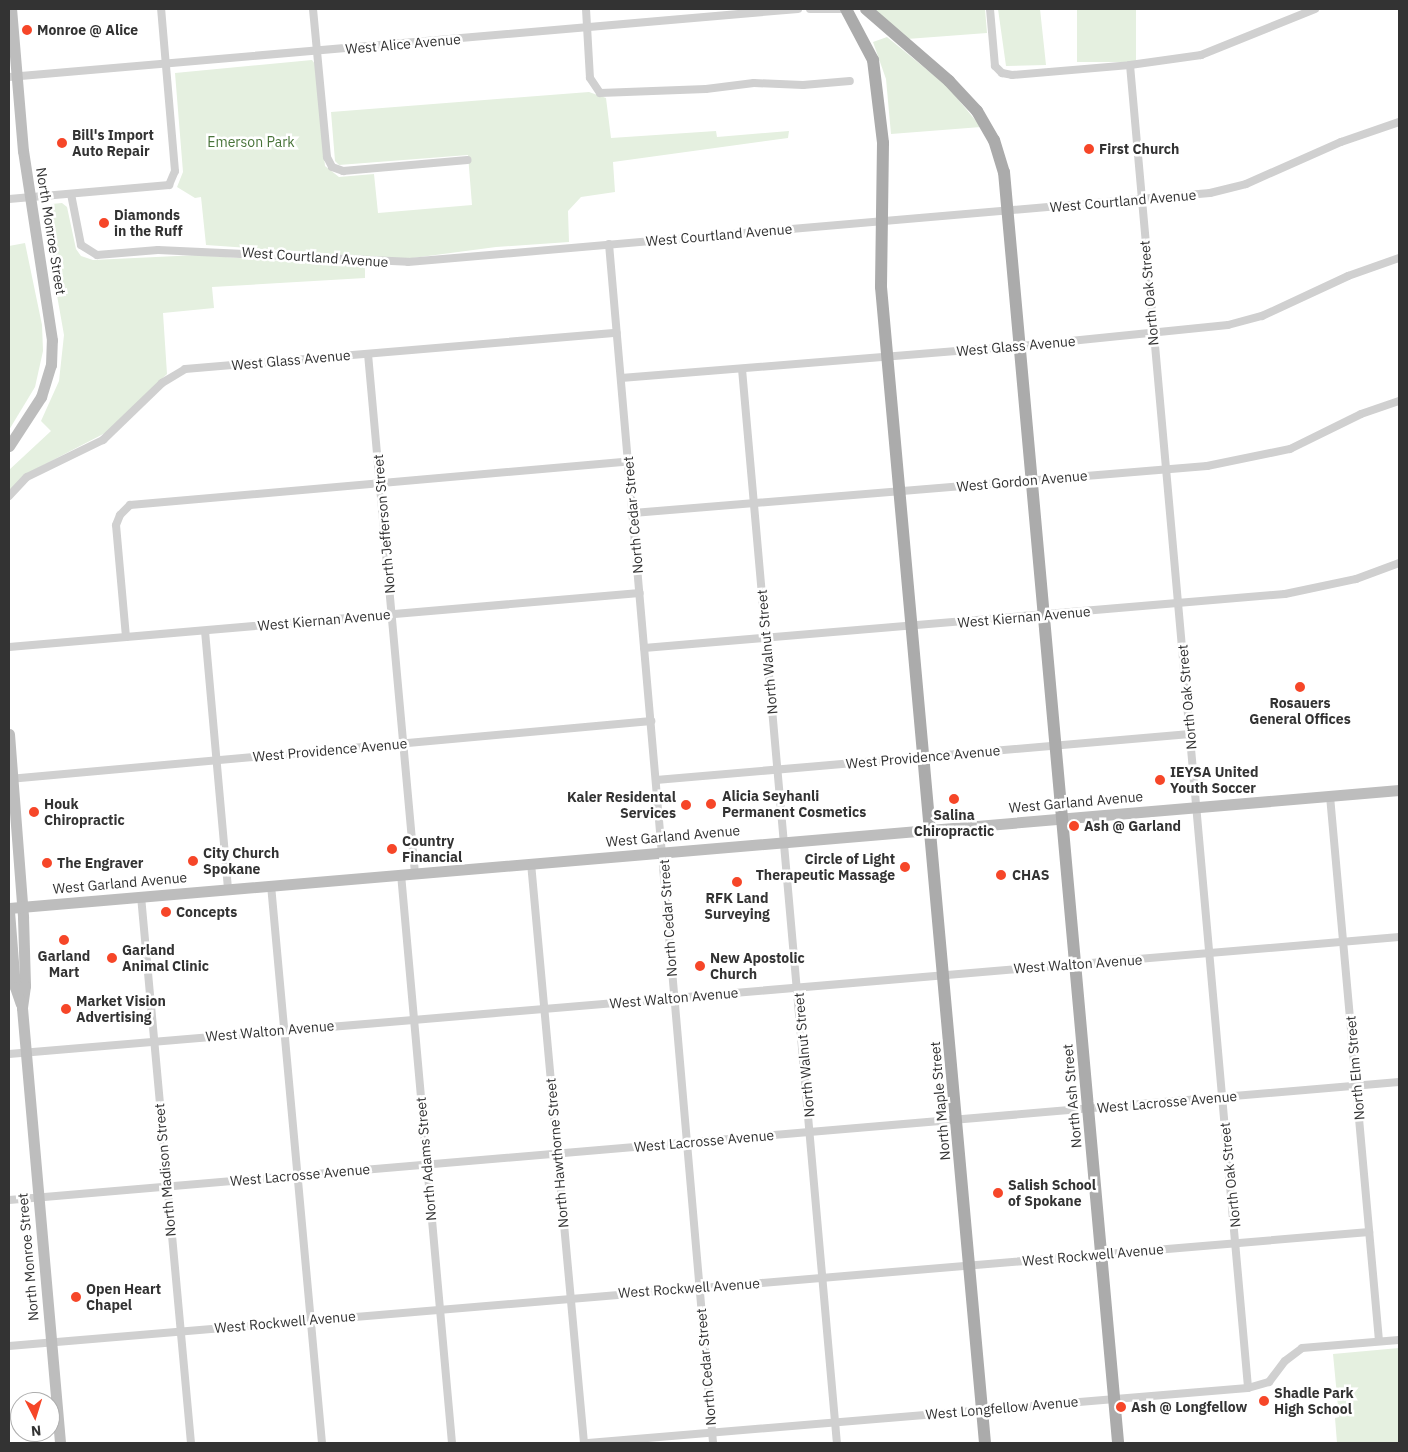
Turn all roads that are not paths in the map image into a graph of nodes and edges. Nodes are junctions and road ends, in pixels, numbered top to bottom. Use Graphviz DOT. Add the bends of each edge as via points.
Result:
graph roads {
  1 [pos="11,9"];
  2 [pos="162,9"];
  3 [pos="314,9"];
  4 [pos="586,9"];
  5 [pos="798,9"];
  6 [pos="810,9"];
  7 [pos="846,9"];
  8 [pos="866,9"];
  9 [pos="990,9"];
  10 [pos="1315,9"];
  11 [pos="588,28"];
  12 [pos="317,51"];
  13 [pos="166,64"];
  14 [pos="1130,65"];
  15 [pos="13,76"];
  16 [pos="850,82"];
  17 [pos="1399,122"];
  18 [pos="468,160"];
  19 [pos="72,194"];
  20 [pos="29,197"];
  21 [pos="9,199"];
  22 [pos="1141,200"];
  23 [pos="1009,211"];
  24 [pos="880,221"];
  25 [pos="609,244"];
  26 [pos="1399,258"];
  27 [pos="617,333"];
  28 [pos="1153,334"];
  29 [pos="1021,346"];
  30 [pos="368,354"];
  31 [pos="888,357"];
  32 [pos="742,368"];
  33 [pos="621,378"];
  34 [pos="1399,401"];
  35 [pos="9,446"];
  36 [pos="628,462"];
  37 [pos="1166,469"];
  38 [pos="1034,480"];
  39 [pos="380,484"];
  40 [pos="900,491"];
  41 [pos="9,496"];
  42 [pos="754,503"];
  43 [pos="633,513"];
  44 [pos="1399,563"];
  45 [pos="640,593"];
  46 [pos="1178,604"];
  47 [pos="392,614"];
  48 [pos="1046,615"];
  49 [pos="912,626"];
  50 [pos="205,630"];
  51 [pos="126,637"];
  52 [pos="765,638"];
  53 [pos="9,647"];
  54 [pos="644,648"];
  55 [pos="651,721"];
  56 [pos="9,734"];
  57 [pos="1190,734"];
  58 [pos="402,743"];
  59 [pos="1057,745"];
  60 [pos="924,757"];
  61 [pos="217,760"];
  62 [pos="778,770"];
  63 [pos="12,778"];
  64 [pos="656,780"];
  65 [pos="1399,790"];
  66 [pos="1330,796"];
  67 [pos="1197,806"];
  68 [pos="1063,818"];
  69 [pos="930,829"];
  70 [pos="784,841"];
  71 [pos="662,852"];
  72 [pos="531,863"];
  73 [pos="415,873"];
  74 [pos="401,874"];
  75 [pos="271,886"];
  76 [pos="228,889"];
  77 [pos="141,896"];
  78 [pos="22,906"];
  79 [pos="9,909"];
  80 [pos="1399,937"];
  81 [pos="1343,942"];
  82 [pos="1210,953"];
  83 [pos="1076,964"];
  84 [pos="945,975"];
  85 [pos="798,987"];
  86 [pos="674,998"];
  87 [pos="22,1008"];
  88 [pos="544,1009"];
  89 [pos="413,1018"];
  90 [pos="286,1030"];
  91 [pos="154,1042"];
  92 [pos="26,1053"];
  93 [pos="9,1054"];
  94 [pos="1399,1082"];
  95 [pos="1356,1086"];
  96 [pos="1223,1097"];
  97 [pos="1089,1108"];
  98 [pos="957,1120"];
  99 [pos="811,1132"];
  100 [pos="686,1142"];
  101 [pos="557,1153"];
  102 [pos="426,1164"];
  103 [pos="298,1176"];
  104 [pos="167,1187"];
  105 [pos="38,1198"];
  106 [pos="9,1200"];
  107 [pos="1370,1232"];
  108 [pos="1237,1242"];
  109 [pos="1101,1254"];
  110 [pos="969,1264"];
  111 [pos="822,1277"];
  112 [pos="698,1287"];
  113 [pos="570,1298"];
  114 [pos="440,1309"];
  115 [pos="311,1320"];
  116 [pos="181,1330"];
  117 [pos="1399,1340"];
  118 [pos="1379,1341"];
  119 [pos="51,1342"];
  120 [pos="9,1346"];
  121 [pos="1248,1388"];
  122 [pos="1114,1399"];
  123 [pos="982,1410"];
  124 [pos="835,1422"];
  125 [pos="712,1433"];
  126 [pos="60,1443"];
  127 [pos="191,1443"];
  128 [pos="322,1443"];
  129 [pos="452,1443"];
  130 [pos="584,1443"];
  131 [pos="588,1443"];
  132 [pos="713,1443"];
  133 [pos="837,1443"];
  134 [pos="985,1443"];
  135 [pos="1118,1443"];
  1 -- 15 [label="street, North Monroe Street"];
  2 -- 13 [label="street"];
  3 -- 12 [label="street"];
  4 -- 11 [label="street"];
  5 -- 11 [label="street, West Alice Avenue"];
  6 -- 7 [label="street"];
  7 -- 24 [label="main road, North Maple Street" via="869,48 876,75 883,143"];
  8 -- 23 [label="main road, North Ash Street" via="950,81 977,112 994,140 1004,172"];
  9 -- 14 [label="street" via="994,62 999,71 1012,75"];
  10 -- 14 [label="street" via="1201,55"];
  11 -- 12 [label="street, West Alice Avenue"];
  11 -- 16 [label="street" via="590,78 600,93 706,89 754,83 803,85"];
  12 -- 13 [label="street, West Alice Avenue"];
  12 -- 18 [label="street" via="327,157 332,167 343,171"];
  13 -- 15 [label="street, West Alice Avenue"];
  13 -- 19 [label="street" via="175,171 169,185"];
  14 -- 22 [label="street, North Oak Street"];
  15 -- 20 [label="street, North Monroe Street"];
  17 -- 22 [label="street, West Courtland Avenue" via="1341,142 1246,184 1210,193"];
  19 -- 20 [label="street"];
  19 -- 25 [label="street, West Courtland Avenue" via="81,245 97,255 158,250 408,262"];
  20 -- 21 [label="street"];
  20 -- 35 [label="street, North Monroe Street" via="52,328 52,353 41,397"];
  22 -- 23 [label="street, West Courtland Avenue"];
  22 -- 28 [label="street, North Oak Street"];
  23 -- 24 [label="street, West Courtland Avenue"];
  23 -- 29 [label="main road, North Ash Street"];
  24 -- 25 [label="street, West Courtland Avenue"];
  24 -- 31 [label="main road, North Maple Street" via="881,287"];
  25 -- 27 [label="street, North Cedar Street"];
  26 -- 28 [label="street, West Glass Avenue" via="1348,276 1262,316 1228,325"];
  27 -- 30 [label="street, West Glass Avenue"];
  27 -- 33 [label="street, North Cedar Street"];
  28 -- 29 [label="street, West Glass Avenue"];
  28 -- 37 [label="street, North Oak Street"];
  29 -- 31 [label="street, West Glass Avenue"];
  29 -- 38 [label="main road, North Ash Street"];
  30 -- 39 [label="street, North Jefferson Street"];
  30 -- 41 [label="street, West Glass Avenue" via="185,370 162,383 103,440 27,477"];
  31 -- 32 [label="street, West Glass Avenue"];
  31 -- 40 [label="main road, North Maple Street"];
  32 -- 33 [label="street, West Glass Avenue"];
  32 -- 42 [label="street, North Walnut Street"];
  33 -- 36 [label="street, North Cedar Street"];
  34 -- 37 [label="street, West Gordon Avenue" via="1361,414 1290,449 1251,459"];
  36 -- 39 [label="street"];
  36 -- 43 [label="street, North Cedar Street"];
  37 -- 38 [label="street, West Gordon Avenue"];
  37 -- 46 [label="street, North Oak Street"];
  38 -- 40 [label="street, West Gordon Avenue"];
  38 -- 48 [label="main road, North Ash Street"];
  39 -- 47 [label="street, North Jefferson Street"];
  39 -- 51 [label="street" via="130,505 116,525"];
  40 -- 42 [label="street, West Gordon Avenue"];
  40 -- 49 [label="main road, North Maple Street"];
  42 -- 43 [label="street, West Gordon Avenue"];
  42 -- 52 [label="street, North Walnut Street"];
  43 -- 45 [label="street, North Cedar Street"];
  44 -- 46 [label="street, West Kiernan Avenue" via="1321,588"];
  45 -- 47 [label="street, West Kiernan Avenue"];
  45 -- 54 [label="street, North Cedar Street"];
  46 -- 48 [label="street, West Kiernan Avenue"];
  46 -- 57 [label="street, North Oak Street"];
  47 -- 50 [label="street, West Kiernan Avenue"];
  47 -- 58 [label="street, North Jefferson Street"];
  48 -- 49 [label="street, West Kiernan Avenue"];
  48 -- 59 [label="main road, North Ash Street"];
  49 -- 52 [label="street, West Kiernan Avenue"];
  49 -- 60 [label="main road, North Maple Street"];
  50 -- 51 [label="street, West Kiernan Avenue"];
  50 -- 61 [label="street"];
  51 -- 53 [label="street, West Kiernan Avenue"];
  52 -- 54 [label="street, West Kiernan Avenue"];
  52 -- 62 [label="street, North Walnut Street"];
  54 -- 55 [label="street, North Cedar Street"];
  55 -- 58 [label="street, West Providence Avenue"];
  55 -- 64 [label="street, North Cedar Street"];
  56 -- 63 [label="street, North Monroe Street"];
  57 -- 59 [label="street, West Providence Avenue"];
  57 -- 67 [label="street, North Oak Street"];
  58 -- 61 [label="street, West Providence Avenue"];
  58 -- 73 [label="street, North Jefferson Street"];
  59 -- 60 [label="street, West Providence Avenue"];
  59 -- 68 [label="main road, North Ash Street"];
  60 -- 62 [label="street, West Providence Avenue"];
  60 -- 69 [label="main road, North Maple Street"];
  61 -- 63 [label="street, West Providence Avenue"];
  61 -- 76 [label="street"];
  62 -- 64 [label="street, West Providence Avenue"];
  62 -- 70 [label="street, North Walnut Street"];
  63 -- 78 [label="street, North Monroe Street"];
  64 -- 71 [label="street, North Cedar Street"];
  65 -- 66 [label="street, West Garland Avenue"];
  66 -- 67 [label="street, West Garland Avenue"];
  66 -- 81 [label="street, North Elm Street"];
  67 -- 68 [label="street, West Garland Avenue"];
  67 -- 82 [label="street, North Oak Street"];
  68 -- 69 [label="street, West Garland Avenue"];
  68 -- 83 [label="main road, North Ash Street"];
  69 -- 70 [label="street, West Garland Avenue"];
  69 -- 84 [label="main road, North Maple Street"];
  70 -- 71 [label="street, West Garland Avenue"];
  70 -- 85 [label="street, North Walnut Street"];
  71 -- 72 [label="street, West Garland Avenue"];
  71 -- 86 [label="street, North Cedar Street"];
  72 -- 73 [label="street, West Garland Avenue"];
  72 -- 88 [label="street, North Hawthorne Street"];
  73 -- 74 [label="street, West Garland Avenue"];
  74 -- 75 [label="street, West Garland Avenue"];
  74 -- 89 [label="street, North Adams Street"];
  75 -- 76 [label="street, West Garland Avenue"];
  75 -- 90 [label="street"];
  76 -- 77 [label="street, West Garland Avenue"];
  77 -- 78 [label="street, West Garland Avenue"];
  77 -- 91 [label="street, North Madison Street"];
  78 -- 79 [label="street, West Garland Avenue"];
  78 -- 87 [label="street, North Monroe Street" via="25,986"];
  79 -- 87 [label="street, North Monroe Street" via="15,987"];
  80 -- 81 [label="street, West Walton Avenue"];
  81 -- 82 [label="street, West Walton Avenue"];
  81 -- 95 [label="street, North Elm Street"];
  82 -- 83 [label="street, West Walton Avenue"];
  82 -- 96 [label="street, North Oak Street"];
  83 -- 84 [label="street, West Walton Avenue"];
  83 -- 97 [label="main road, North Ash Street"];
  84 -- 85 [label="street, West Walton Avenue"];
  84 -- 98 [label="main road, North Maple Street"];
  85 -- 86 [label="street, West Walton Avenue"];
  85 -- 99 [label="street, North Walnut Street"];
  86 -- 88 [label="street, West Walton Avenue"];
  86 -- 100 [label="street, North Cedar Street"];
  87 -- 92 [label="street, North Monroe Street"];
  88 -- 89 [label="street, West Walton Avenue"];
  88 -- 101 [label="street, North Hawthorne Street"];
  89 -- 90 [label="street, West Walton Avenue"];
  89 -- 102 [label="street, North Adams Street"];
  90 -- 91 [label="street, West Walton Avenue"];
  90 -- 103 [label="street"];
  91 -- 92 [label="street, West Walton Avenue"];
  91 -- 104 [label="street, North Madison Street"];
  92 -- 93 [label="street, West Walton Avenue"];
  92 -- 105 [label="street, North Monroe Street"];
  94 -- 95 [label="street, West Lacrosse Avenue"];
  95 -- 96 [label="street, West Lacrosse Avenue"];
  95 -- 107 [label="street, North Elm Street"];
  96 -- 97 [label="street, West Lacrosse Avenue"];
  96 -- 108 [label="street, North Oak Street"];
  97 -- 98 [label="street, West Lacrosse Avenue"];
  97 -- 109 [label="main road, North Ash Street"];
  98 -- 99 [label="street, West Lacrosse Avenue"];
  98 -- 110 [label="main road, North Maple Street"];
  99 -- 100 [label="street, West Lacrosse Avenue"];
  99 -- 111 [label="street, North Walnut Street"];
  100 -- 101 [label="street, West Lacrosse Avenue"];
  100 -- 112 [label="street, North Cedar Street"];
  101 -- 102 [label="street, West Lacrosse Avenue"];
  101 -- 113 [label="street, North Hawthorne Street"];
  102 -- 103 [label="street, West Lacrosse Avenue"];
  102 -- 114 [label="street, North Adams Street"];
  103 -- 104 [label="street, West Lacrosse Avenue"];
  103 -- 115 [label="street"];
  104 -- 105 [label="street, West Lacrosse Avenue"];
  104 -- 116 [label="street, North Madison Street"];
  105 -- 106 [label="street, West Lacrosse Avenue"];
  105 -- 119 [label="street, North Monroe Street"];
  107 -- 108 [label="street, West Rockwell Avenue"];
  107 -- 118 [label="street, North Elm Street"];
  108 -- 109 [label="street, West Rockwell Avenue"];
  108 -- 121 [label="street, North Oak Street"];
  109 -- 110 [label="street, West Rockwell Avenue"];
  109 -- 122 [label="main road, North Ash Street"];
  110 -- 111 [label="street, West Rockwell Avenue"];
  110 -- 123 [label="main road, North Maple Street"];
  111 -- 112 [label="street, West Rockwell Avenue"];
  111 -- 124 [label="street, North Walnut Street"];
  112 -- 113 [label="street, West Rockwell Avenue"];
  112 -- 125 [label="street, North Cedar Street"];
  113 -- 114 [label="street, West Rockwell Avenue"];
  113 -- 130 [label="street, North Hawthorne Street"];
  114 -- 115 [label="street, West Rockwell Avenue"];
  114 -- 129 [label="street, North Adams Street"];
  115 -- 116 [label="street, West Rockwell Avenue"];
  115 -- 128 [label="street"];
  116 -- 119 [label="street, West Rockwell Avenue"];
  116 -- 127 [label="street, North Madison Street"];
  117 -- 118 [label="street, West Longfellow Avenue"];
  118 -- 121 [label="street, West Longfellow Avenue" via="1302,1348 1285,1361 1269,1382"];
  119 -- 120 [label="street, West Rockwell Avenue"];
  119 -- 126 [label="street, North Monroe Street"];
  121 -- 122 [label="street, West Longfellow Avenue"];
  122 -- 123 [label="street, West Longfellow Avenue"];
  122 -- 135 [label="main road, North Ash Street"];
  123 -- 124 [label="street, West Longfellow Avenue"];
  123 -- 134 [label="main road, North Maple Street"];
  124 -- 125 [label="street, West Longfellow Avenue"];
  124 -- 133 [label="street, North Walnut Street"];
  125 -- 131 [label="street, West Longfellow Avenue"];
  125 -- 132 [label="street, North Cedar Street"];
}
